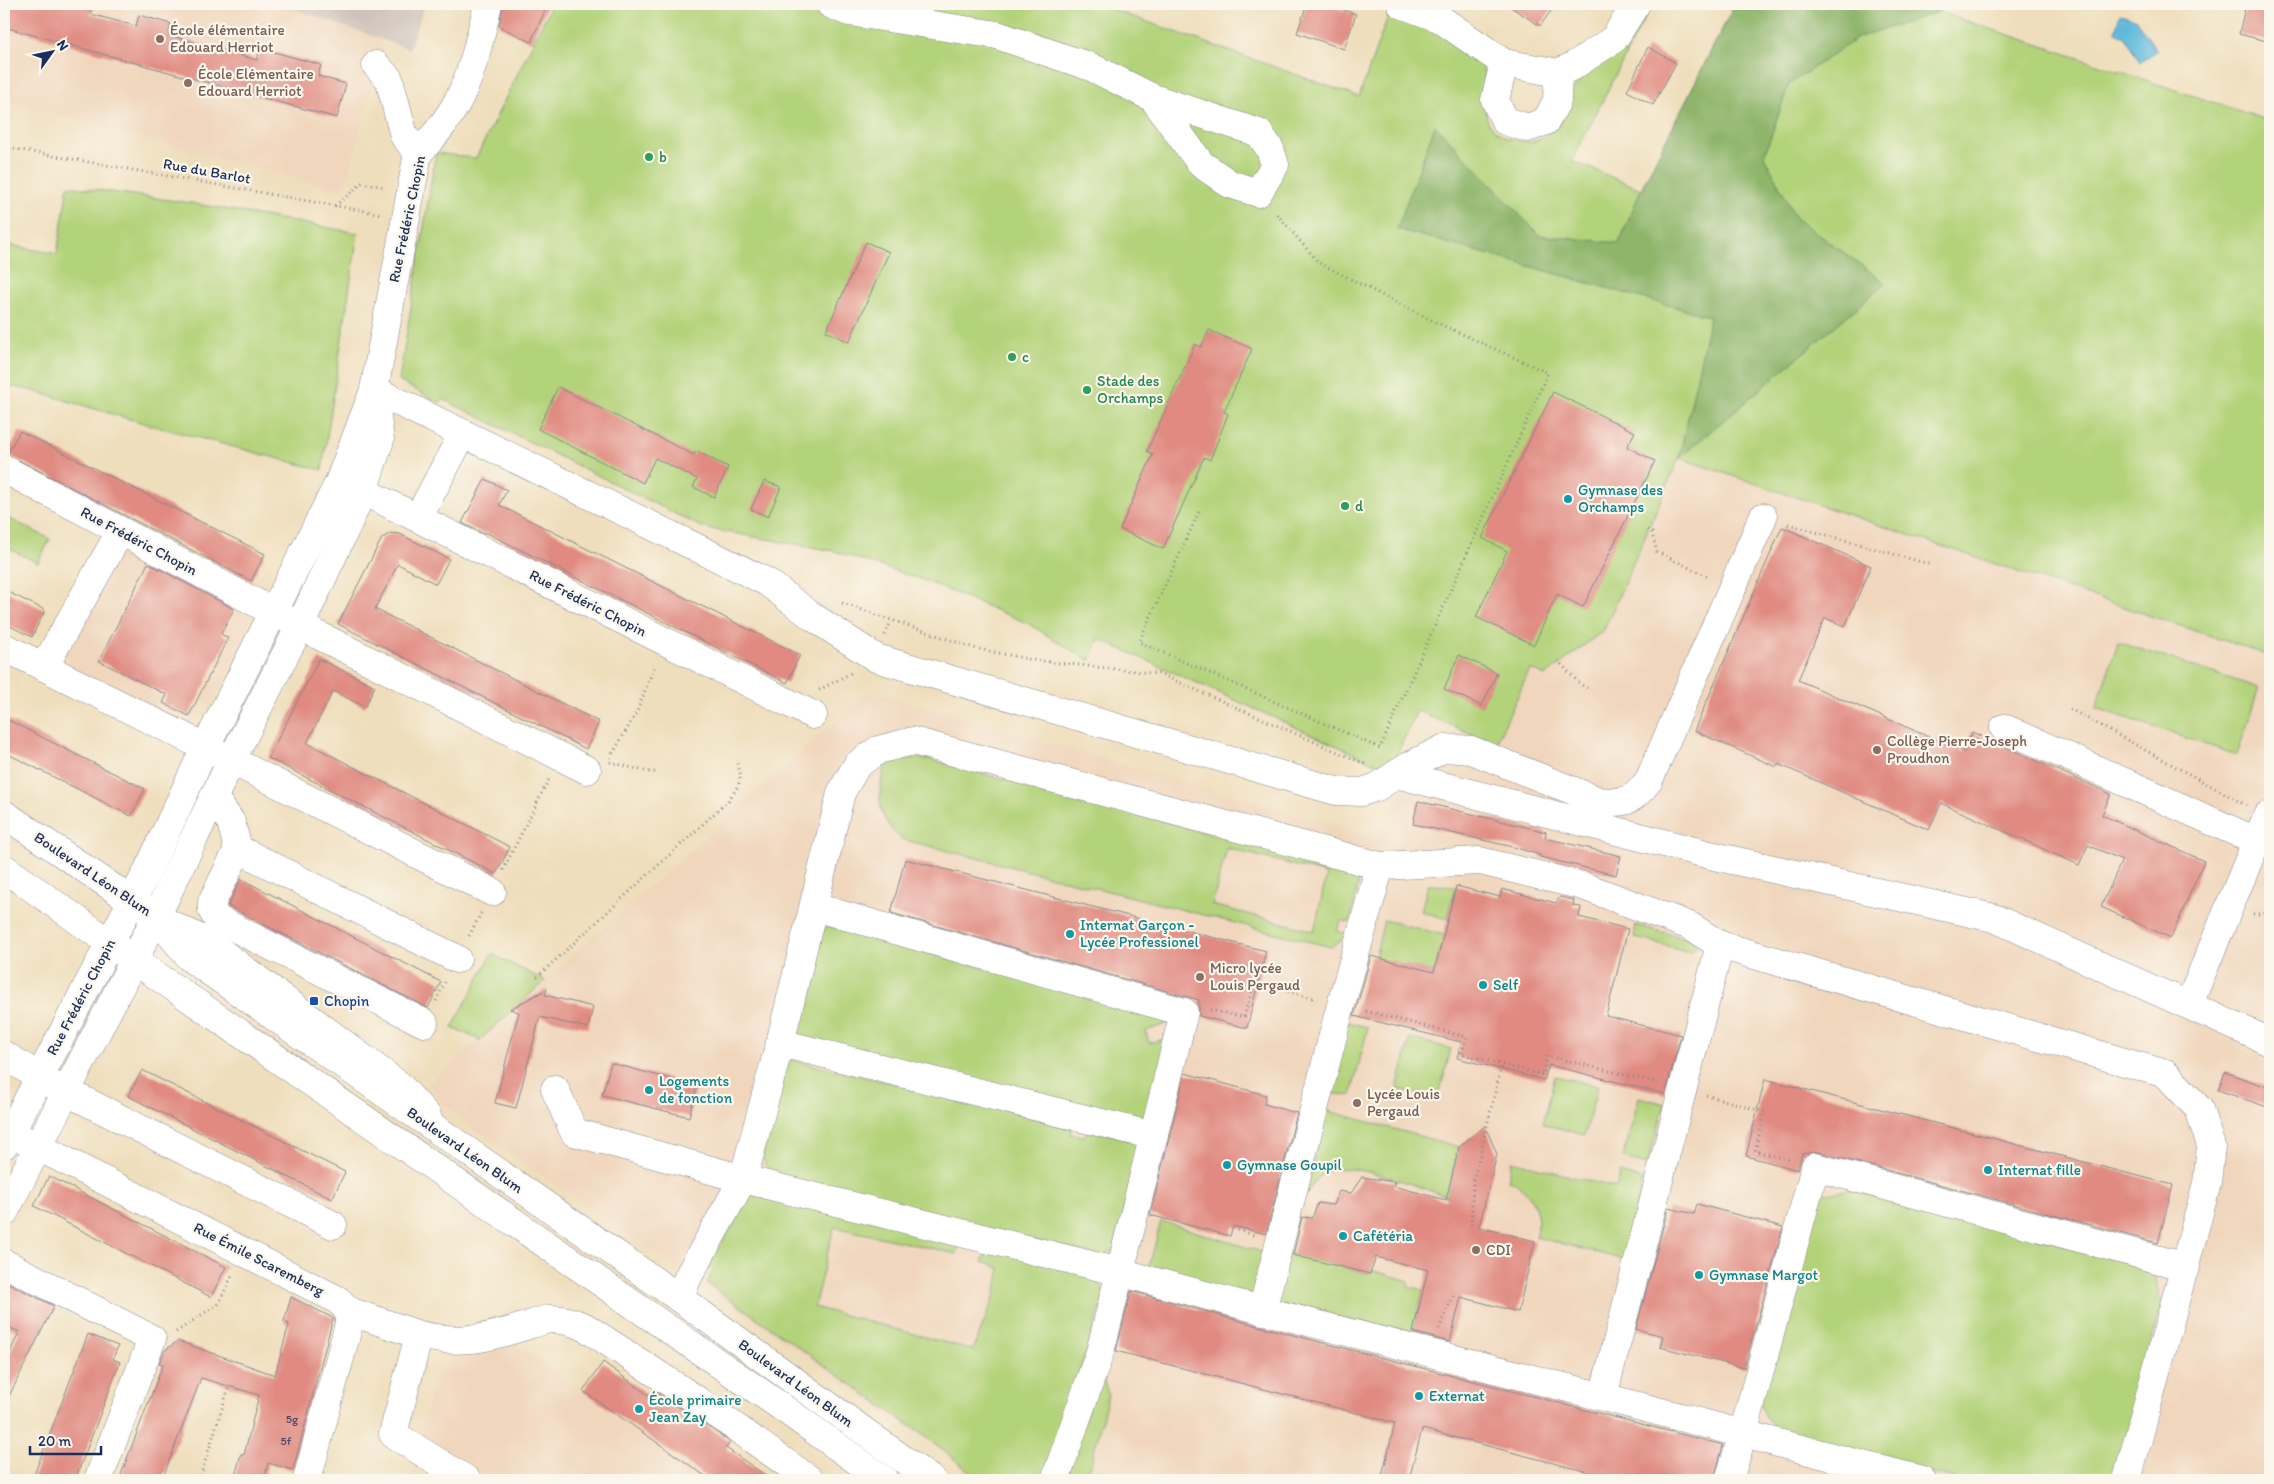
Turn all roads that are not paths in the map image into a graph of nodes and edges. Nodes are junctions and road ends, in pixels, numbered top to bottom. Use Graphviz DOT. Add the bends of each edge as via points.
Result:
graph roads {
  1 [pos="488,4"];
  2 [pos="830,4"];
  3 [pos="1401,4"];
  4 [pos="1636,4"];
  5 [pos="1504,63"];
  6 [pos="376,65"];
  7 [pos="1558,73"];
  8 [pos="1152,98"];
  9 [pos="418,153"];
  10 [pos="374,390"];
  11 [pos="463,433"];
  12 [pos="4,469"];
  13 [pos="351,486"];
  14 [pos="1763,517"];
  15 [pos="418,518"];
  16 [pos="120,532"];
  17 [pos="274,612"];
  18 [pos="300,626"];
  19 [pos="4,648"];
  20 [pos="44,668"];
  21 [pos="813,715"];
  22 [pos="2004,728"];
  23 [pos="205,748"];
  24 [pos="232,759"];
  25 [pos="587,770"];
  26 [pos="1396,774"];
  27 [pos="214,798"];
  28 [pos="4,814"];
  29 [pos="2266,816"];
  30 [pos="2256,841"];
  31 [pos="238,849"];
  32 [pos="170,856"];
  33 [pos="1380,866"];
  34 [pos="4,868"];
  35 [pos="492,892"];
  36 [pos="132,901"];
  37 [pos="814,907"];
  38 [pos="156,917"];
  39 [pos="110,943"];
  40 [pos="1720,945"];
  41 [pos="463,948"];
  42 [pos="134,960"];
  43 [pos="2189,1004"];
  44 [pos="424,1023"];
  45 [pos="2270,1042"];
  46 [pos="780,1043"];
  47 [pos="4,1055"];
  48 [pos="38,1077"];
  49 [pos="555,1089"];
  50 [pos="65,1090"];
  51 [pos="1154,1136"];
  52 [pos="7,1138"];
  53 [pos="37,1146"];
  54 [pos="743,1179"];
  55 [pos="4,1213"];
  56 [pos="333,1224"];
  57 [pos="4,1263"];
  58 [pos="2186,1267"];
  59 [pos="1120,1272"];
  60 [pos="679,1298"];
  61 [pos="349,1311"];
  62 [pos="1262,1311"];
  63 [pos="419,1335"];
  64 [pos="1603,1396"];
  65 [pos="1743,1434"];
  66 [pos="98,1480"];
  67 [pos="308,1480"];
  68 [pos="468,1480"];
  69 [pos="810,1480"];
  70 [pos="884,1480"];
  71 [pos="932,1480"];
  72 [pos="1055,1480"];
  73 [pos="1729,1480"];
  74 [pos="1922,1480"];
  75 [pos="2127,1480"];
  1 -- 9 [label="street, Rue Frédéric Chopin" via="465,86 438,132"];
  2 -- 8 [label="street" via="849,12 997,34 1091,67"];
  3 -- 5 [label="street" via="1440,18"];
  4 -- 7 [label="street" via="1614,39"];
  5 -- 7 [label="street"];
  5 -- 7 [label="street" via="1495,100 1506,122 1528,128 1546,121 1557,101"];
  6 -- 9 [label="street" via="389,79 404,136"];
  8 -- 8 [label="street" via="1259,133 1270,149 1275,165 1258,193 1230,184 1201,164"];
  9 -- 10 [label="street, Rue Frédéric Chopin"];
  10 -- 11 [label="street"];
  10 -- 13 [label="street, Rue Frédéric Chopin"];
  11 -- 15 [label="street"];
  11 -- 26 [label="street" via="767,582 876,658 1336,791 1362,792 1377,787"];
  12 -- 16 [label="street, Rue Frédéric Chopin"];
  13 -- 15 [label="street, Rue Frédéric Chopin"];
  13 -- 17 [label="street, Rue Frédéric Chopin"];
  13 -- 18 [label="street, Rue Frédéric Chopin"];
  14 -- 26 [label="street" via="1649,780 1630,800 1619,803 1598,801 1470,750 1445,748"];
  15 -- 21 [label="street, Rue Frédéric Chopin"];
  16 -- 17 [label="street, Rue Frédéric Chopin"];
  16 -- 20 [label="street"];
  17 -- 18 [label="street, Rue Frédéric Chopin"];
  17 -- 23 [label="street, Rue Frédéric Chopin"];
  18 -- 24 [label="street, Rue Frédéric Chopin"];
  18 -- 25 [label="street, Rue Frédéric Chopin"];
  19 -- 20 [label="street"];
  20 -- 23 [label="street"];
  22 -- 30 [label="street"];
  23 -- 24 [label="street"];
  23 -- 32 [label="street, Rue Frédéric Chopin"];
  24 -- 27 [label="street, Rue Frédéric Chopin"];
  24 -- 35 [label="street"];
  26 -- 43 [label="street" via="1714,856 1994,918"];
  27 -- 31 [label="street" via="231,822"];
  27 -- 32 [label="street, Rue Frédéric Chopin"];
  28 -- 36 [label="street, Boulevard Léon Blum"];
  29 -- 30 [label="street"];
  30 -- 43 [label="street"];
  31 -- 41 [label="street"];
  31 -- 44 [label="street" via="212,902 217,919"];
  32 -- 36 [label="street, Rue Frédéric Chopin"];
  32 -- 38 [label="street, Rue Frédéric Chopin"];
  33 -- 37 [label="street" via="913,741 878,750 857,765 840,792"];
  33 -- 40 [label="street" via="1480,861 1583,886 1690,926"];
  33 -- 62 [label="street"];
  34 -- 39 [label="street, Boulevard Léon Blum"];
  36 -- 38 [label="street, Boulevard Léon Blum"];
  36 -- 39 [label="street, Rue Frédéric Chopin"];
  37 -- 46 [label="street"];
  37 -- 51 [label="street" via="1184,1012"];
  38 -- 42 [label="street, Rue Frédéric Chopin"];
  38 -- 60 [label="street, Boulevard Léon Blum" via="190,958"];
  39 -- 42 [label="street, Boulevard Léon Blum"];
  39 -- 48 [label="street, Rue Frédéric Chopin"];
  40 -- 58 [label="street" via="2166,1074 2199,1109 2211,1146 2207,1183"];
  40 -- 64 [label="street" via="1693,1092"];
  42 -- 50 [label="street, Rue Frédéric Chopin"];
  42 -- 70 [label="street, Boulevard Léon Blum"];
  43 -- 45 [label="street"];
  46 -- 51 [label="street"];
  46 -- 54 [label="street"];
  47 -- 48 [label="street"];
  48 -- 50 [label="street"];
  48 -- 52 [label="street, Rue Frédéric Chopin"];
  49 -- 54 [label="street" via="574,1132"];
  50 -- 53 [label="street, Rue Frédéric Chopin"];
  50 -- 56 [label="street"];
  51 -- 59 [label="street"];
  52 -- 53 [label="street, Rue Émile Scaremberg"];
  53 -- 55 [label="street, Rue Frédéric Chopin"];
  53 -- 61 [label="street, Rue Émile Scaremberg" via="338,1300"];
  54 -- 59 [label="street"];
  54 -- 60 [label="street"];
  57 -- 66 [label="street" via="152,1339"];
  58 -- 65 [label="street" via="1815,1167"];
  58 -- 75 [label="street"];
  59 -- 62 [label="street"];
  59 -- 72 [label="street" via="1100,1352"];
  60 -- 71 [label="street, Boulevard Léon Blum"];
  61 -- 63 [label="street"];
  61 -- 67 [label="street" via="349,1324"];
  62 -- 64 [label="street"];
  63 -- 68 [label="street" via="393,1434"];
  63 -- 69 [label="street" via="466,1341 548,1319 575,1322 700,1402"];
  64 -- 65 [label="street"];
  65 -- 73 [label="street"];
  65 -- 74 [label="street"];
}
